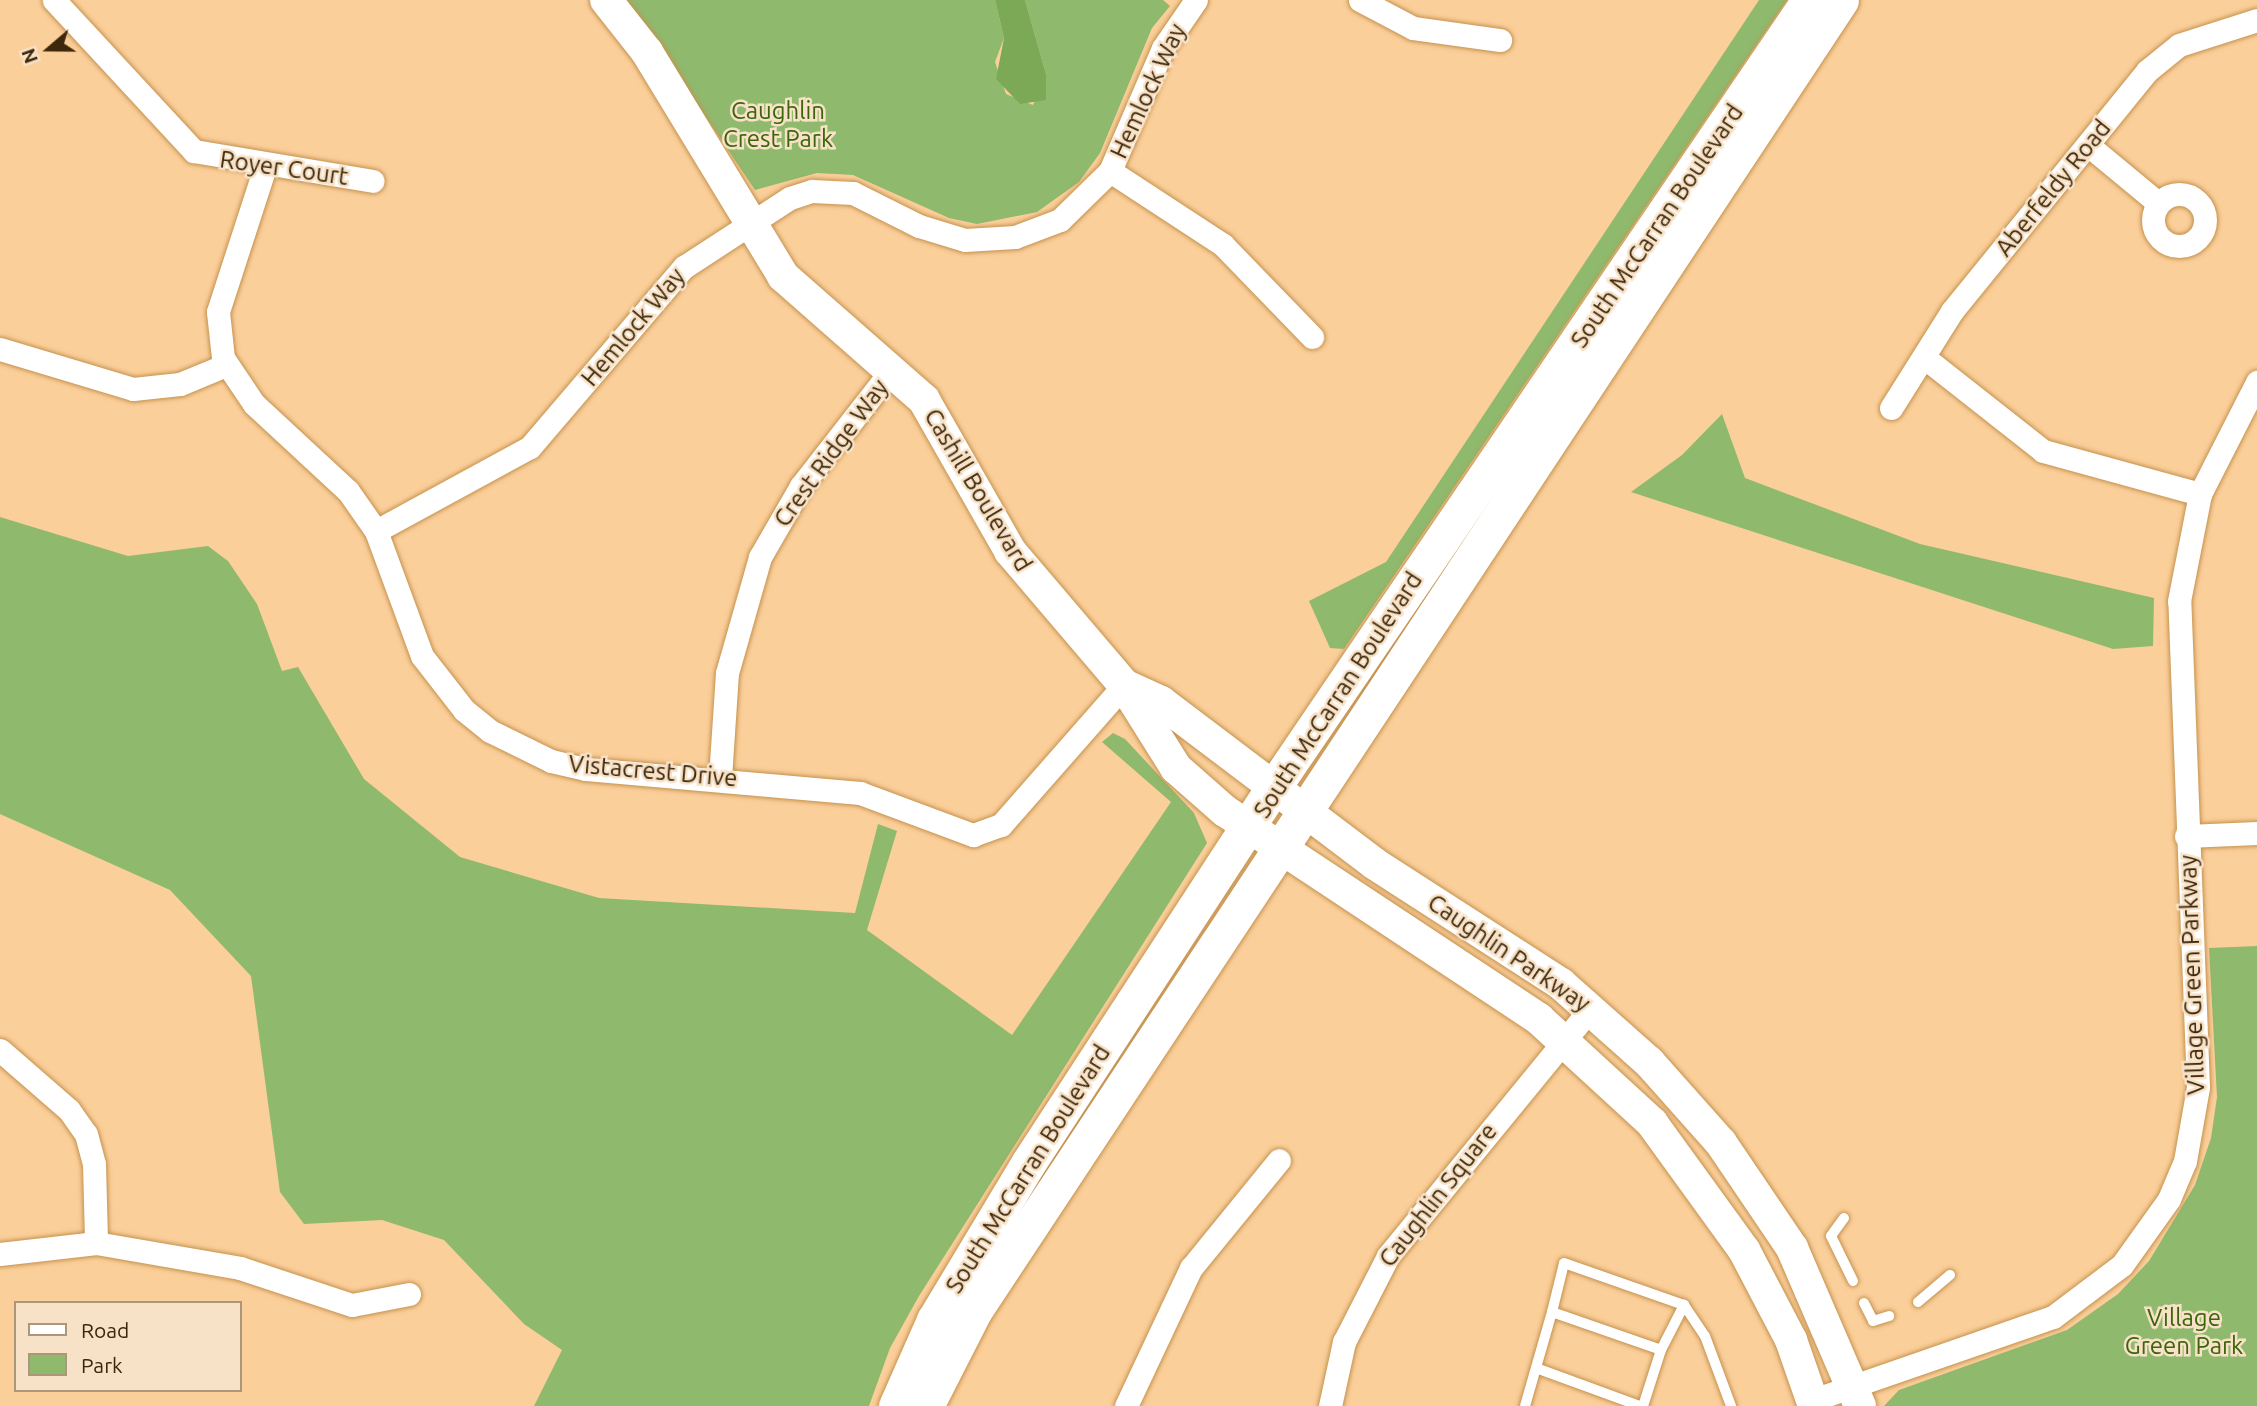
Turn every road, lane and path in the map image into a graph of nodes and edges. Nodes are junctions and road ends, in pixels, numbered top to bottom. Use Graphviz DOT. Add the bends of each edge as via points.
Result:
graph roads {
  1 [pos="54,0"];
  2 [pos="606,0"];
  3 [pos="1196,0"];
  4 [pos="1360,0"];
  5 [pos="1809,0"];
  6 [pos="1841,0"];
  7 [pos="2257,20"];
  8 [pos="1500,40"];
  9 [pos="2088,145"];
  10 [pos="265,167"];
  11 [pos="1110,171"];
  12 [pos="373,181"];
  13 [pos="2158,203"];
  14 [pos="748,221"];
  15 [pos="1312,337"];
  16 [pos="0,349"];
  17 [pos="1925,358"];
  18 [pos="226,365"];
  19 [pos="891,371"];
  20 [pos="2257,384"];
  21 [pos="1891,408"];
  22 [pos="2200,494"];
  23 [pos="376,531"];
  24 [pos="1124,685"];
  25 [pos="720,778"];
  26 [pos="1273,788"];
  27 [pos="1304,811"];
  28 [pos="1251,828"];
  29 [pos="2257,833"];
  30 [pos="2186,836"];
  31 [pos="1284,847"];
  32 [pos="1591,1008"];
  33 [pos="1564,1040"];
  34 [pos="0,1050"];
  35 [pos="1279,1160"];
  36 [pos="1844,1218"];
  37 [pos="96,1243"];
  38 [pos="0,1254"];
  39 [pos="1950,1275"];
  40 [pos="1853,1281"];
  41 [pos="409,1294"];
  42 [pos="1918,1302"];
  43 [pos="1864,1303"];
  44 [pos="1684,1305"];
  45 [pos="1552,1312"];
  46 [pos="1889,1316"];
  47 [pos="1661,1350"];
  48 [pos="1536,1368"];
  49 [pos="1857,1396"];
  50 [pos="1808,1404"];
  51 [pos="895,1406"];
  52 [pos="926,1406"];
  53 [pos="1126,1406"];
  54 [pos="1330,1406"];
  55 [pos="1525,1406"];
  56 [pos="1641,1406"];
  57 [pos="1731,1406"];
  1 -- 10 [label="street, Royer Court" via="177,140 213,159"];
  2 -- 14 [label="street, Cashill Boulevard" via="647,52"];
  3 -- 11 [label="street, Hemlock Way" via="1163,48"];
  4 -- 8 [label="street" via="1413,28"];
  5 -- 26 [label="main road, South McCarran Boulevard"];
  6 -- 27 [label="main road, South McCarran Boulevard"];
  7 -- 9 [label="street, Aberfeldy Road" via="2200,35 2162,57"];
  9 -- 13 [label="street"];
  9 -- 17 [label="street, Aberfeldy Road" via="1952,311"];
  10 -- 12 [label="street, Royer Court"];
  10 -- 18 [label="street, Vistacrest Drive" via="218,312"];
  11 -- 14 [label="street, Hemlock Way" via="1060,220 1003,239 942,236 853,193 831,190 790,198"];
  11 -- 15 [label="street" via="1223,245"];
  14 -- 19 [label="street, Cashill Boulevard" via="795,291"];
  14 -- 23 [label="street, Hemlock Way" via="669,281 530,447"];
  16 -- 18 [label="street" via="133,389 180,384"];
  17 -- 21 [label="street, Aberfeldy Road"];
  17 -- 22 [label="street" via="2043,451"];
  18 -- 23 [label="street, Vistacrest Drive" via="254,404 325,464"];
  19 -- 24 [label="street, Cashill Boulevard" via="936,416 1022,569"];
  19 -- 25 [label="street, Crest Ridge Way" via="801,486 760,557 729,663"];
  20 -- 22 [label="street, Village Green Parkway"];
  22 -- 30 [label="street, Village Green Parkway" via="2179,601"];
  23 -- 25 [label="street, Vistacrest Drive" via="422,656 464,710 490,731 551,761 586,769"];
  24 -- 25 [label="street, Vistacrest Drive" via="988,832 958,833 860,793"];
  24 -- 26 [label="street, Cashill Boulevard" via="1161,702"];
  24 -- 28 [label="street, Cashill Boulevard" via="1176,768"];
  26 -- 27 [label="street, Cashill Boulevard"];
  26 -- 28 [label="main road, South McCarran Boulevard"];
  27 -- 31 [label="main road, South McCarran Boulevard"];
  27 -- 32 [label="street, Caughlin Parkway"];
  28 -- 31 [label="street, Cashill Boulevard"];
  28 -- 51 [label="main road, South McCarran Boulevard" via="973,1252"];
  29 -- 30 [label="street"];
  30 -- 49 [label="street, Village Green Parkway" via="2196,1108 2185,1161 2148,1235 2090,1294 2053,1317"];
  31 -- 33 [label="street, Caughlin Parkway"];
  31 -- 52 [label="main road, South McCarran Boulevard" via="975,1310"];
  32 -- 33 [label="street, Caughlin Square"];
  32 -- 49 [label="street, Caughlin Parkway" via="1690,1105 1757,1192 1814,1293"];
  33 -- 50 [label="street, Caughlin Parkway" via="1652,1123 1714,1203 1770,1296"];
  33 -- 54 [label="street, Caughlin Square" via="1388,1256 1344,1342"];
  34 -- 37 [label="street" via="69,1110 86,1134 94,1164"];
  35 -- 53 [label="street" via="1191,1268"];
  36 -- 40 [label="lane" via="1831,1236"];
  37 -- 38 [label="street"];
  37 -- 41 [label="street" via="240,1268 352,1305"];
  39 -- 42 [label="lane"];
  43 -- 46 [label="lane" via="1872,1321"];
  44 -- 45 [label="lane" via="1564,1263"];
  44 -- 47 [label="lane"];
  44 -- 57 [label="lane" via="1705,1336"];
  45 -- 47 [label="lane"];
  45 -- 48 [label="lane"];
  47 -- 56 [label="lane"];
  48 -- 55 [label="lane"];
  48 -- 56 [label="lane"];
  49 -- 50 [label="street, Village Green Parkway"];
}
